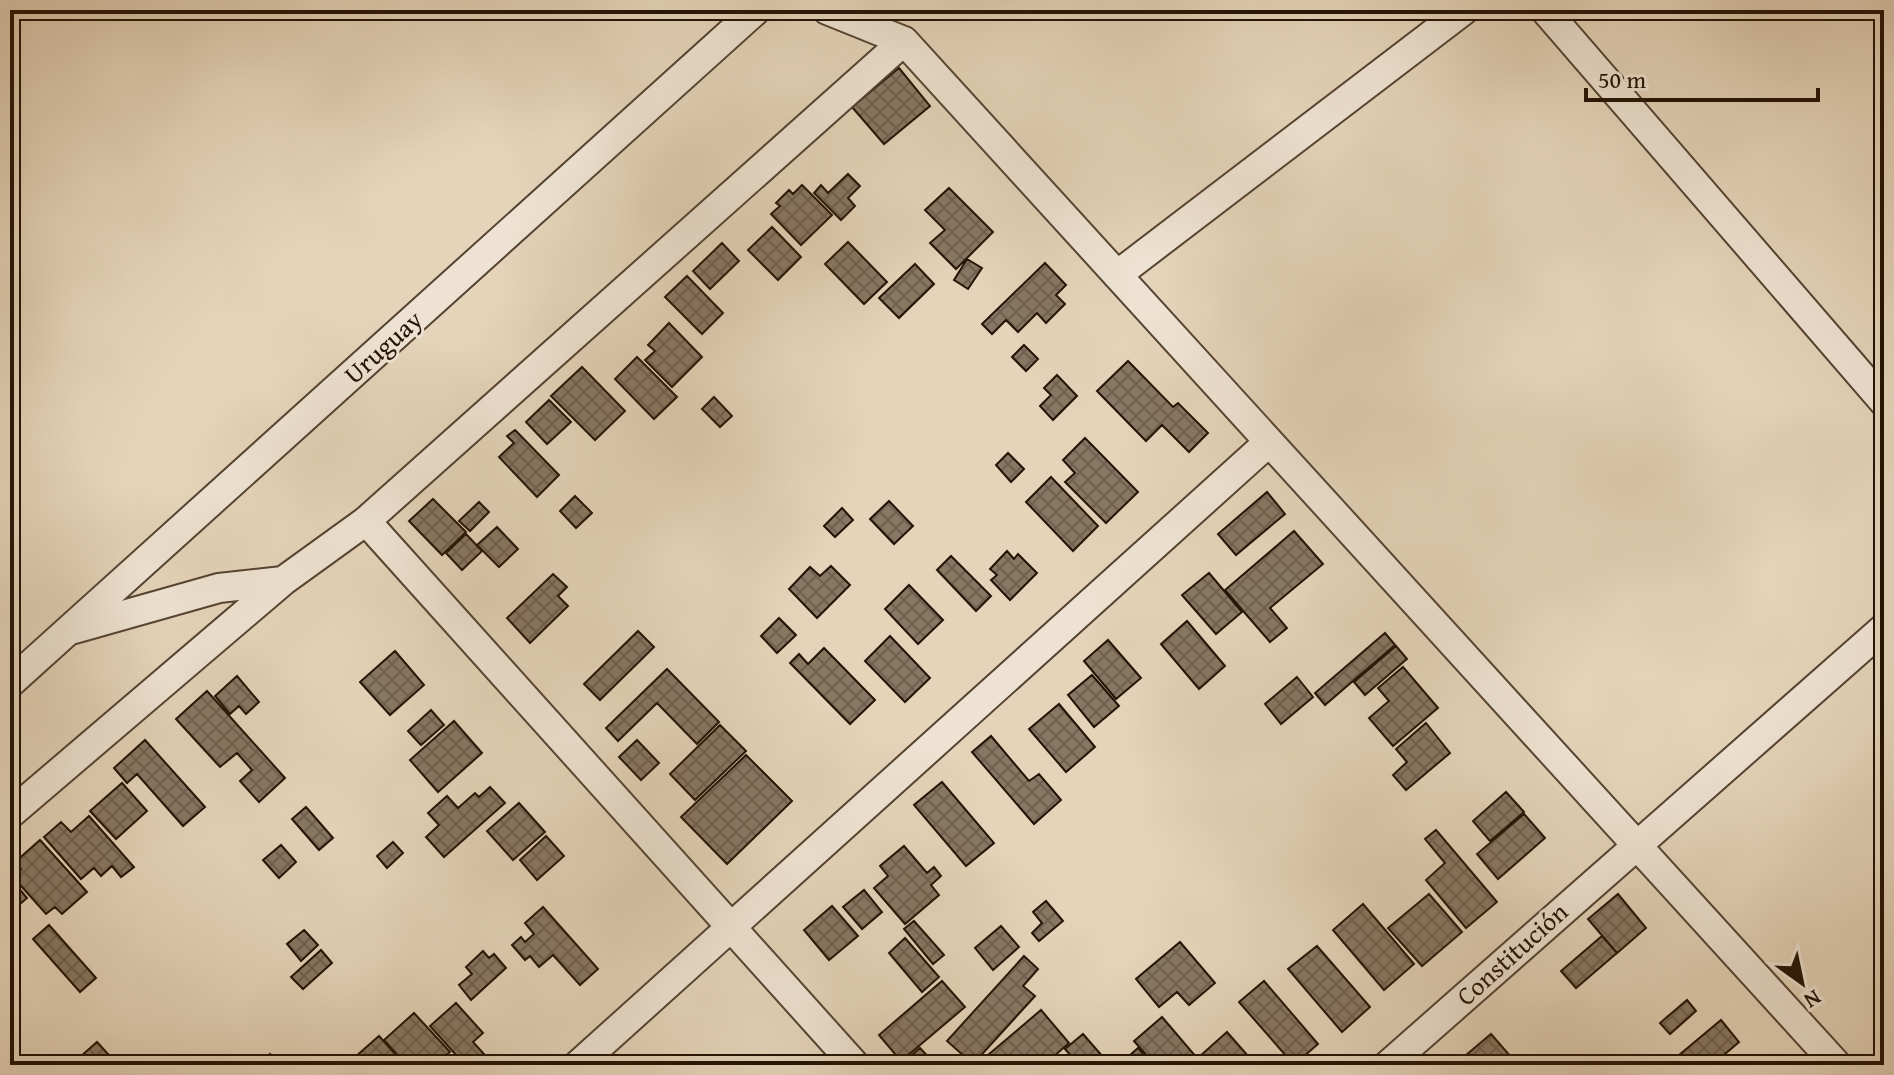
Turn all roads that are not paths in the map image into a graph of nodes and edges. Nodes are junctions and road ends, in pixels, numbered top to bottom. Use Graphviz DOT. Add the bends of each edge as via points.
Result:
graph roads {
  1 [pos="756,10"];
  2 [pos="827,10"];
  3 [pos="1464,10"];
  4 [pos="1545,10"];
  5 [pos="904,41"];
  6 [pos="1117,275"];
  7 [pos="1884,402"];
  8 [pos="1269,442"];
  9 [pos="366,521"];
  10 [pos="283,581"];
  11 [pos="1884,628"];
  12 [pos="68,631"];
  13 [pos="10,683"];
  14 [pos="10,814"];
  15 [pos="1636,844"];
  16 [pos="730,928"];
  17 [pos="578,1065"];
  18 [pos="855,1065"];
  19 [pos="1388,1065"];
  20 [pos="1837,1065"];
  1 -- 12 [label="street, Uruguay"];
  2 -- 5 [label="street"];
  3 -- 6 [label="street"];
  4 -- 7 [label="street"];
  5 -- 6 [label="street"];
  5 -- 9 [label="street"];
  6 -- 8 [label="street"];
  8 -- 15 [label="street"];
  8 -- 16 [label="street"];
  9 -- 10 [label="street"];
  9 -- 16 [label="street"];
  10 -- 12 [label="street" via="219,588"];
  10 -- 14 [label="street"];
  11 -- 15 [label="street, Constitución"];
  12 -- 13 [label="street, Uruguay"];
  15 -- 19 [label="street, Constitución"];
  15 -- 20 [label="street"];
  16 -- 17 [label="street"];
  16 -- 18 [label="street"];
}
